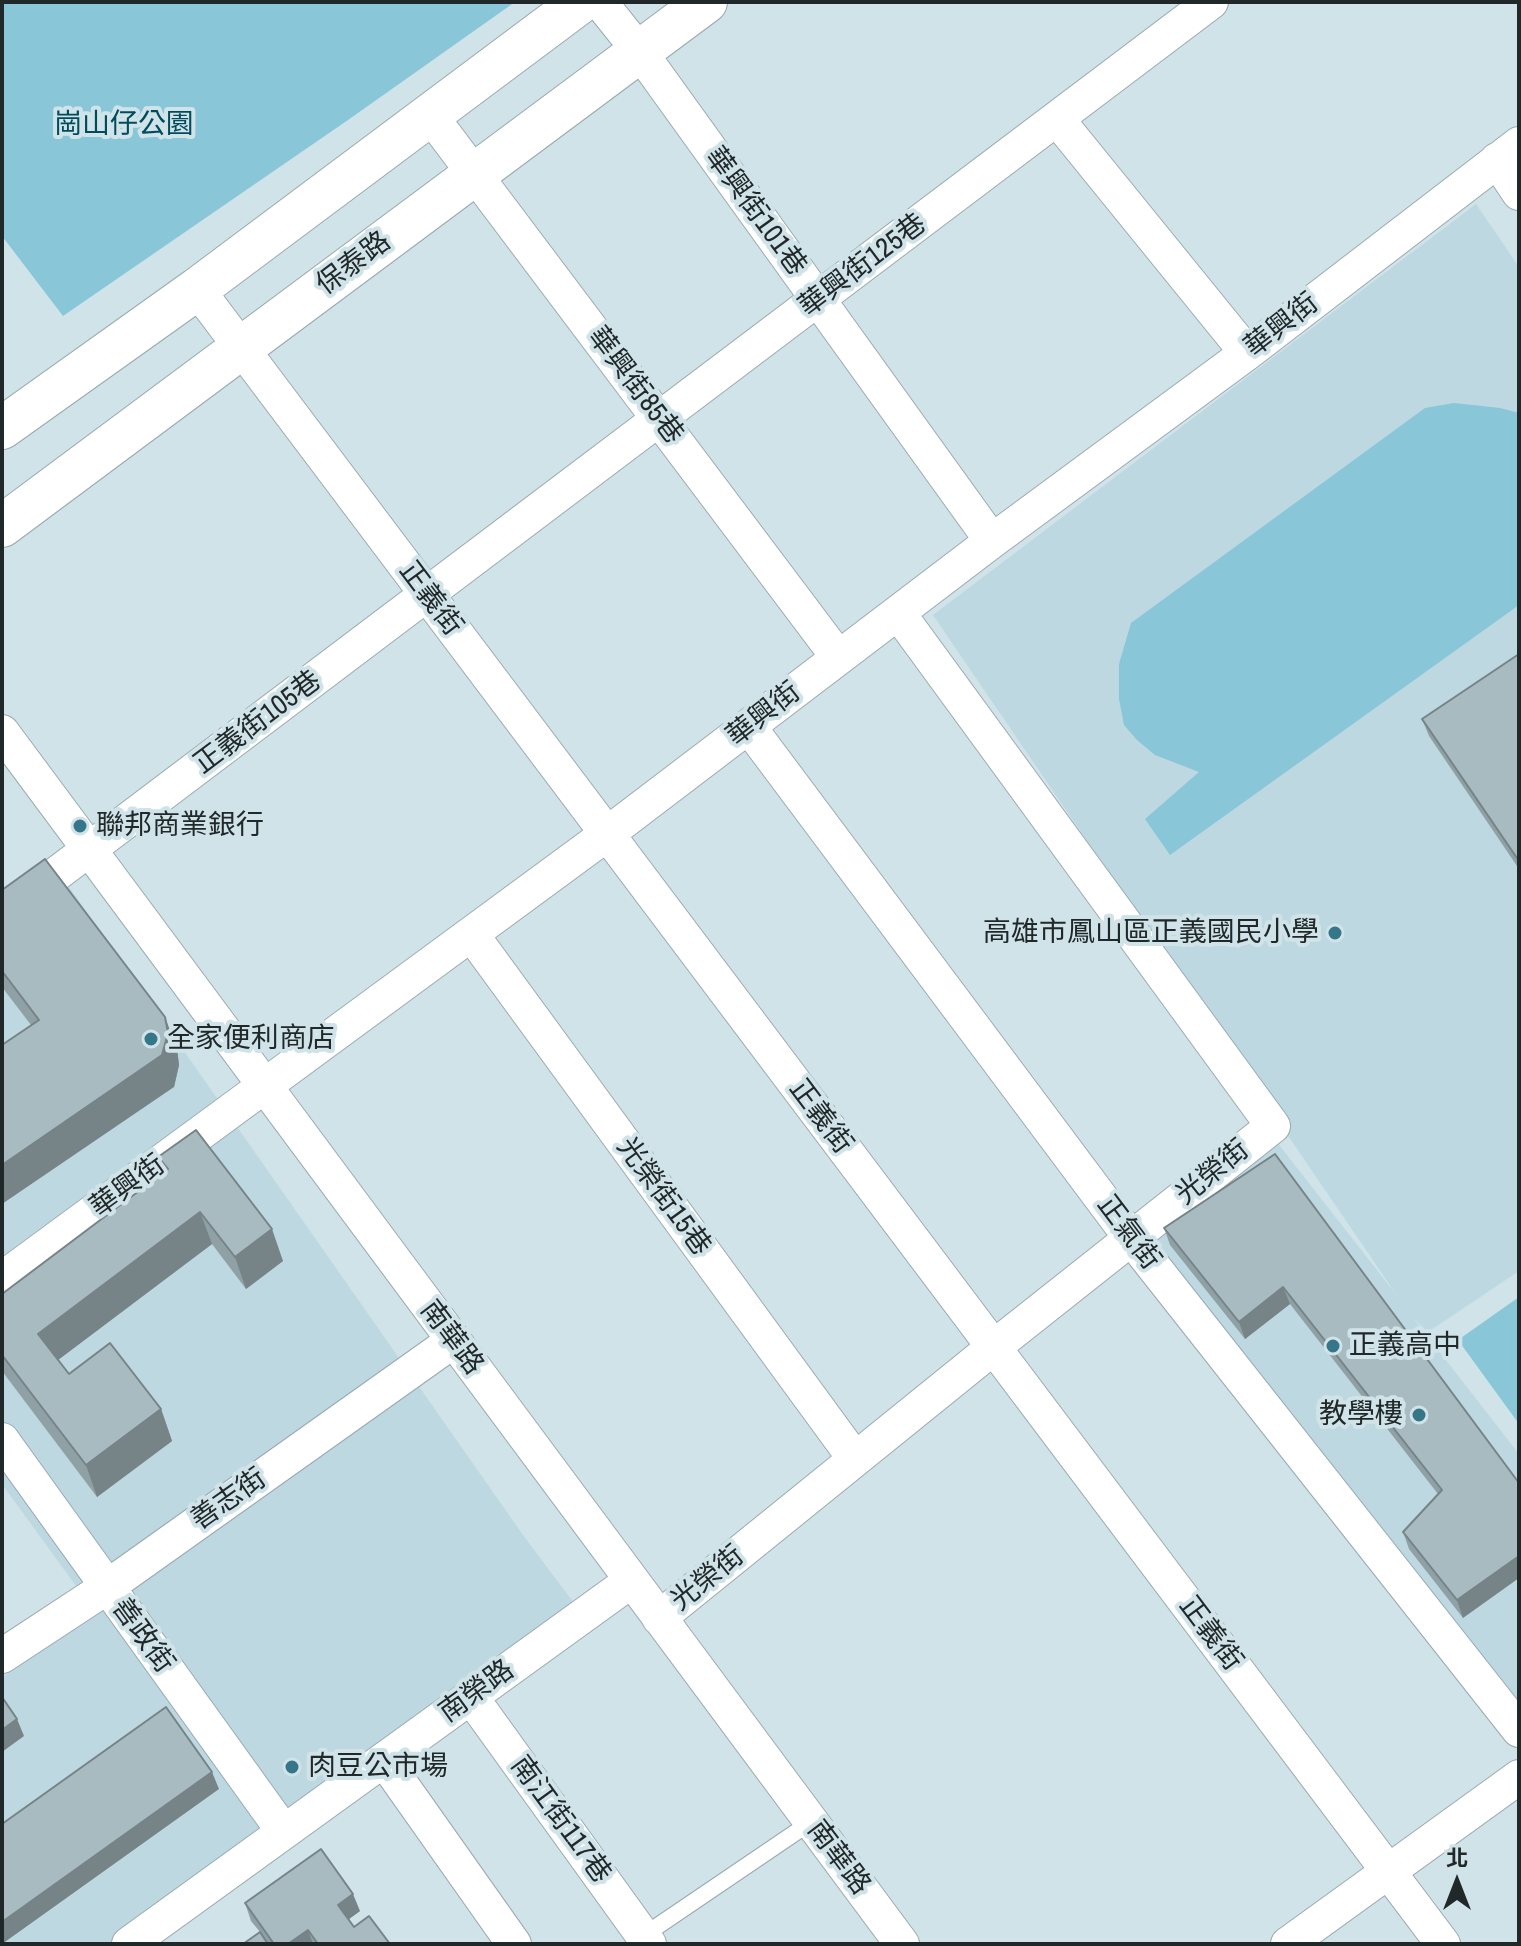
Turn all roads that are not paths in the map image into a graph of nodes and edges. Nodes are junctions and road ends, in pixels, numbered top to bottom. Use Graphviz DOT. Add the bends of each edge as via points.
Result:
graph roads {
  1 [pos="581,2"];
  2 [pos="600,2"];
  3 [pos="706,2"];
  4 [pos="1211,2"];
  5 [pos="640,52"];
  6 [pos="430,115"];
  7 [pos="1057,119"];
  8 [pos="1508,152"];
  9 [pos="475,174"];
  10 [pos="1519,193"];
  11 [pos="197,289"];
  12 [pos="817,300"];
  13 [pos="241,347"];
  14 [pos="1247,353"];
  15 [pos="660,419"];
  16 [pos="2,428"];
  17 [pos="2,526"];
  18 [pos="992,541"];
  19 [pos="427,595"];
  20 [pos="899,614"];
  21 [pos="838,657"];
  22 [pos="749,727"];
  23 [pos="2,732"];
  24 [pos="607,834"];
  25 [pos="89,850"];
  26 [pos="2,915"];
  27 [pos="472,935"];
  28 [pos="265,1087"];
  29 [pos="1131,1238"];
  30 [pos="2,1279"];
  31 [pos="453,1341"];
  32 [pos="994,1347"];
  33 [pos="2,1440"];
  34 [pos="855,1459"];
  35 [pos="631,1581"];
  36 [pos="107,1587"];
  37 [pos="659,1618"];
  38 [pos="2,1656"];
  39 [pos="471,1697"];
  40 [pos="1519,1730"];
  41 [pos="384,1760"];
  42 [pos="1519,1777"];
  43 [pos="811,1822"];
  44 [pos="284,1832"];
  45 [pos="1389,1871"];
  46 [pos="642,1941"];
  47 [pos="129,1944"];
  48 [pos="514,1944"];
  49 [pos="902,1944"];
  50 [pos="1288,1944"];
  51 [pos="1443,1944"];
  1 -- 6 [label="street"];
  2 -- 5 [label="street, 華興街101巷"];
  3 -- 5 [label="street, 保泰路"];
  4 -- 7 [label="street, 華興街125巷"];
  5 -- 9 [label="street, 保泰路"];
  5 -- 12 [label="street, 華興街101巷"];
  6 -- 9 [label="street, 華興街85巷"];
  6 -- 11 [label="street"];
  7 -- 12 [label="street, 華興街125巷"];
  7 -- 14 [label="street"];
  8 -- 10 [label="street"];
  8 -- 14 [label="street, 華興街"];
  9 -- 13 [label="street, 保泰路"];
  9 -- 15 [label="street, 華興街85巷"];
  11 -- 13 [label="street, 正義街"];
  11 -- 16 [label="street"];
  12 -- 15 [label="street, 華興街125巷"];
  12 -- 18 [label="street, 華興街101巷"];
  13 -- 17 [label="street, 保泰路"];
  13 -- 19 [label="street, 正義街"];
  14 -- 18 [label="street, 華興街"];
  15 -- 19 [label="street, 華興街125巷"];
  15 -- 21 [label="street, 華興街85巷"];
  18 -- 20 [label="street, 華興街"];
  19 -- 24 [label="street, 正義街"];
  19 -- 25 [label="street, 正義街105巷"];
  20 -- 21 [label="street, 華興街"];
  20 -- 29 [label="street, 光榮街" via="1273,1126"];
  21 -- 22 [label="street, 華興街"];
  22 -- 24 [label="street, 華興街"];
  22 -- 29 [label="street, 正氣街"];
  23 -- 25 [label="street, 南華路"];
  24 -- 27 [label="street, 華興街"];
  24 -- 32 [label="street, 正義街"];
  25 -- 26 [label="street, 正義街105巷"];
  25 -- 28 [label="street, 南華路"];
  27 -- 28 [label="street, 華興街"];
  27 -- 34 [label="street, 光榮街15巷"];
  28 -- 30 [label="street, 華興街"];
  28 -- 31 [label="street, 南華路"];
  29 -- 32 [label="street, 光榮街"];
  29 -- 40 [label="street, 正氣街"];
  31 -- 35 [label="street, 南華路"];
  31 -- 36 [label="street, 善志街"];
  32 -- 34 [label="street, 光榮街"];
  32 -- 45 [label="street, 正義街"];
  33 -- 36 [label="street, 善政街"];
  34 -- 37 [label="street, 光榮街"];
  35 -- 37 [label="street, 南華路"];
  35 -- 39 [label="street, 南榮路"];
  36 -- 38 [label="street, 善志街"];
  36 -- 44 [label="street, 善政街"];
  37 -- 43 [label="street, 南華路"];
  39 -- 41 [label="street, 南榮路"];
  39 -- 46 [label="street, 南江街117巷"];
  41 -- 44 [label="street, 南榮路"];
  41 -- 48 [label="street"];
  42 -- 45 [label="street"];
  43 -- 46 [label="lane"];
  43 -- 49 [label="street, 南華路"];
  44 -- 47 [label="street, 南榮路"];
  45 -- 50 [label="street"];
  45 -- 51 [label="street, 正義街"];
}
